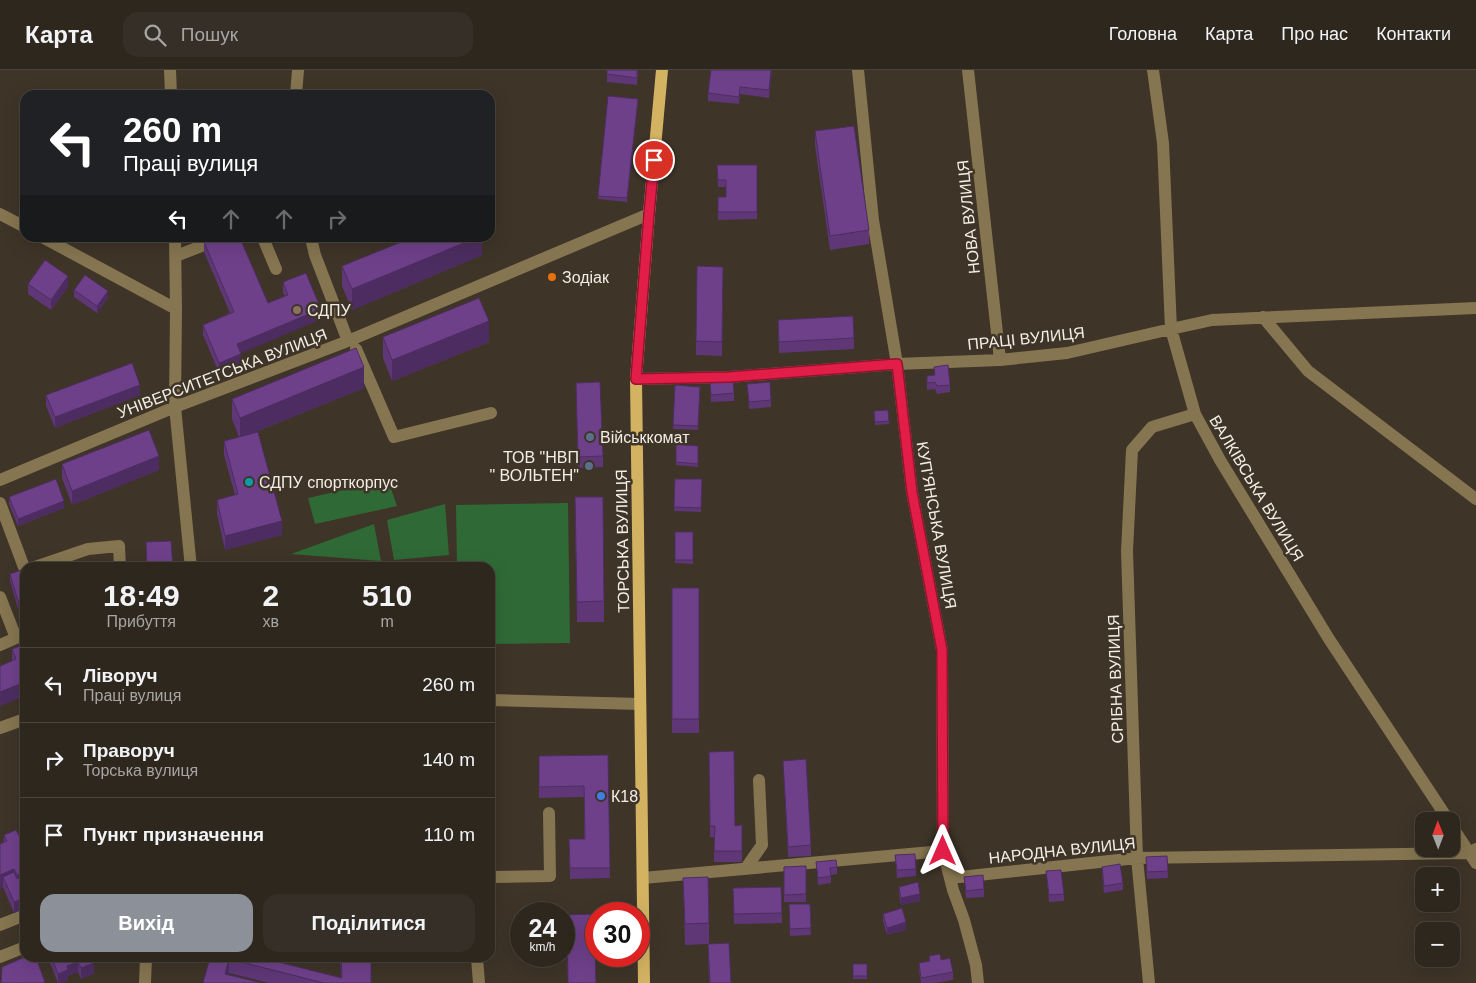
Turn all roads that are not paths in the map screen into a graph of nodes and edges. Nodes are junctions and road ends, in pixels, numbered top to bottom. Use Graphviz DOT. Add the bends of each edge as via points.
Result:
graph roads {
  1 [pos="170,70"];
  2 [pos="298,70"];
  3 [pos="662,70"];
  4 [pos="858,70"];
  5 [pos="968,70"];
  6 [pos="1153,70"];
  7 [pos="171,90"];
  8 [pos="296,90"];
  9 [pos="0,214"];
  10 [pos="649,214"];
  11 [pos="20,224"];
  12 [pos="51,242"];
  13 [pos="175,242"];
  14 [pos="212,242"];
  15 [pos="265,242"];
  16 [pos="312,242"];
  17 [pos="176,256"];
  18 [pos="276,269"];
  19 [pos="1476,308"];
  20 [pos="176,309"];
  21 [pos="1262,317"];
  22 [pos="1170,329"];
  23 [pos="350,340"];
  24 [pos="1000,360"];
  25 [pos="897,364"];
  26 [pos="636,379"];
  27 [pos="174,406"];
  28 [pos="491,413"];
  29 [pos="1195,414"];
  30 [pos="0,480"];
  31 [pos="1476,499"];
  32 [pos="0,503"];
  33 [pos="22,562"];
  34 [pos="50,562"];
  35 [pos="120,562"];
  36 [pos="190,562"];
  37 [pos="0,597"];
  38 [pos="20,641"];
  39 [pos="0,645"];
  40 [pos="495,700"];
  41 [pos="640,704"];
  42 [pos="20,721"];
  43 [pos="0,728"];
  44 [pos="759,780"];
  45 [pos="1443,812"];
  46 [pos="549,813"];
  47 [pos="1460,837"];
  48 [pos="943,851"];
  49 [pos="1474,855"];
  50 [pos="1137,858"];
  51 [pos="746,868"];
  52 [pos="495,877"];
  53 [pos="643,878"];
  54 [pos="20,917"];
  55 [pos="0,925"];
  56 [pos="20,949"];
  57 [pos="1,955"];
  58 [pos="146,962"];
  59 [pos="477,962"];
  60 [pos="145,983"];
  61 [pos="479,983"];
  62 [pos="644,983"];
  63 [pos="978,983"];
  64 [pos="1149,983"];
  1 -- 7 [label="street"];
  2 -- 8 [label="street"];
  3 -- 10 [label="main road, ТОРСЬКА ВУЛИЦЯ"];
  4 -- 25 [label="street, КУП’ЯНСЬКА ВУЛИЦЯ" via="873,220"];
  5 -- 24 [label="street, НОВА ВУЛИЦЯ"];
  6 -- 22 [label="street, ВАЛКІВСЬКА ВУЛИЦЯ" via="1162,144"];
  9 -- 11 [label="street"];
  10 -- 23 [label="street, УНІВЕРСИТЕТСЬКА ВУЛИЦЯ"];
  10 -- 26 [label="main road, ТОРСЬКА ВУЛИЦЯ"];
  12 -- 20 [label="street"];
  13 -- 17 [label="street"];
  14 -- 17 [label="street"];
  15 -- 18 [label="street"];
  16 -- 23 [label="street"];
  17 -- 20 [label="street"];
  19 -- 21 [label="street, ПРАЦІ ВУЛИЦЯ"];
  20 -- 27 [label="street"];
  21 -- 22 [label="street, ПРАЦІ ВУЛИЦЯ" via="1212,320"];
  21 -- 31 [label="street" via="1308,370"];
  22 -- 24 [label="street, ПРАЦІ ВУЛИЦЯ" via="1067,354"];
  22 -- 29 [label="street, ВАЛКІВСЬКА ВУЛИЦЯ"];
  23 -- 27 [label="street, УНІВЕРСИТЕТСЬКА ВУЛИЦЯ"];
  23 -- 28 [label="street" via="394,436"];
  24 -- 25 [label="street, ПРАЦІ ВУЛИЦЯ"];
  25 -- 26 [label="street, ПРАЦІ ВУЛИЦЯ" via="729,377"];
  25 -- 48 [label="street, КУП’ЯНСЬКА ВУЛИЦЯ" via="912,492 942,650"];
  26 -- 41 [label="main road, ТОРСЬКА ВУЛИЦЯ"];
  27 -- 30 [label="street, УНІВЕРСИТЕТСЬКА ВУЛИЦЯ"];
  27 -- 36 [label="street"];
  29 -- 45 [label="street, ВАЛКІВСЬКА ВУЛИЦЯ" via="1329,639"];
  29 -- 50 [label="street, СРІБНА ВУЛИЦЯ" via="1152,426 1132,450 1127,551"];
  32 -- 33 [label="street"];
  34 -- 35 [label="street" via="88,549 119,546"];
  37 -- 38 [label="street"];
  38 -- 39 [label="street"];
  40 -- 41 [label="street"];
  41 -- 53 [label="main road, ТОРСЬКА ВУЛИЦЯ"];
  42 -- 43 [label="street"];
  44 -- 51 [label="street" via="762,845"];
  46 -- 52 [label="street" via="550,876"];
  47 -- 49 [label="street"];
  48 -- 50 [label="street, НАРОДНА ВУЛИЦЯ" via="960,877"];
  48 -- 51 [label="street"];
  48 -- 63 [label="street, КУП’ЯНСЬКА ВУЛИЦЯ" via="952,890 964,920"];
  49 -- 50 [label="street, НАРОДНА ВУЛИЦЯ"];
  50 -- 64 [label="street, СРІБНА ВУЛИЦЯ"];
  51 -- 53 [label="street"];
  53 -- 62 [label="main road, ТОРСЬКА ВУЛИЦЯ"];
  54 -- 55 [label="street"];
  56 -- 57 [label="street"];
  58 -- 60 [label="street"];
  59 -- 61 [label="street"];
}
